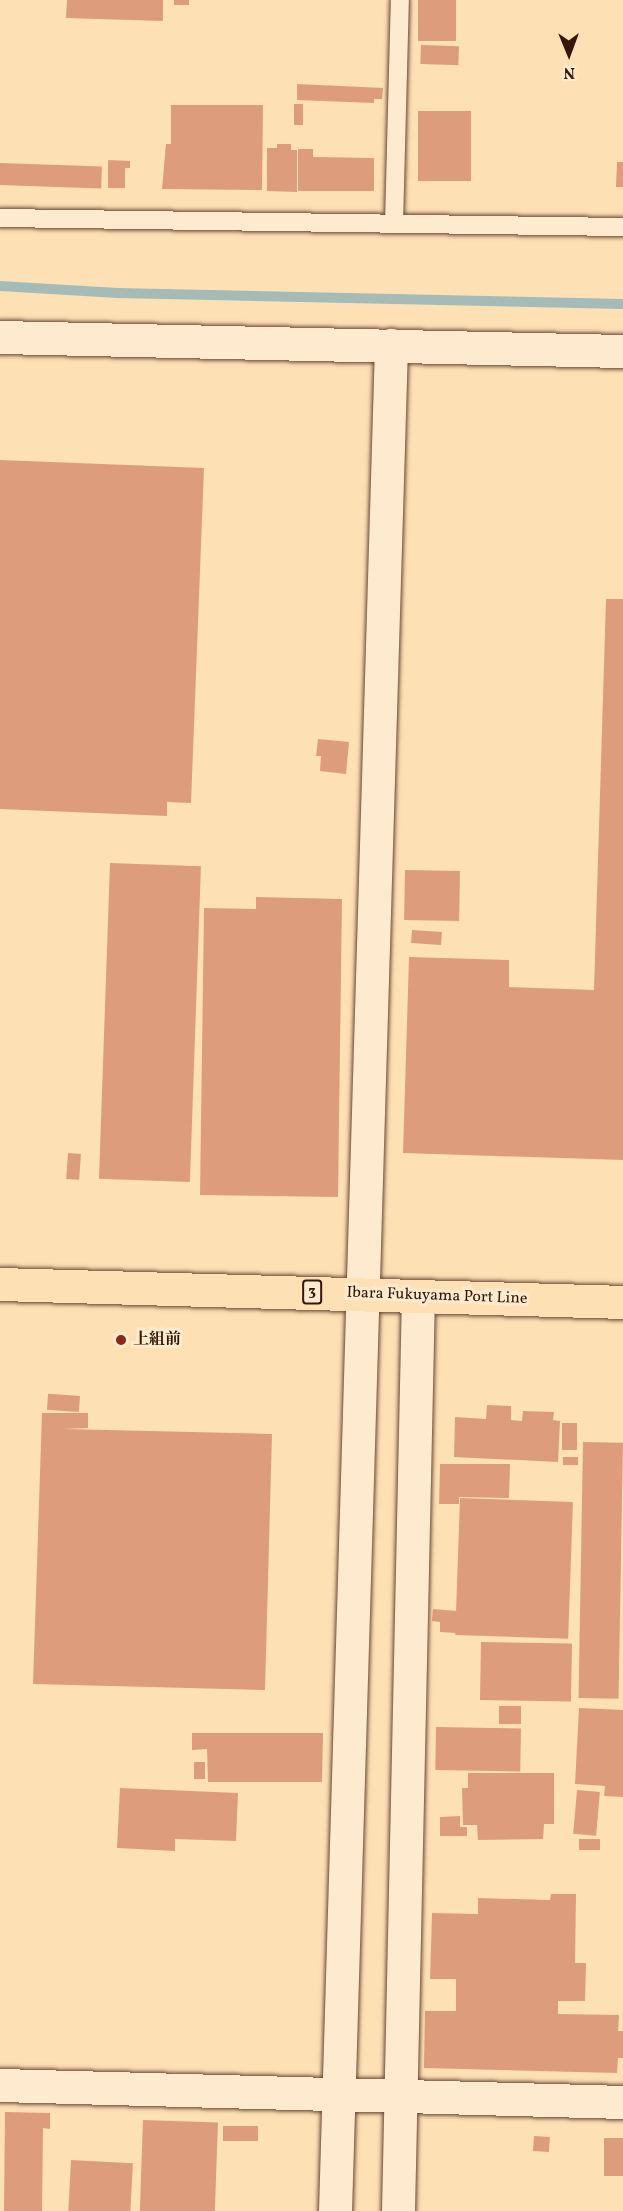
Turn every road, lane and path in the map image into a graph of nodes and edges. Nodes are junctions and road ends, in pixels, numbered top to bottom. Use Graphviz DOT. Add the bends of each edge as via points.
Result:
graph roads {
  1 [pos="400,0"];
  2 [pos="0,218"];
  3 [pos="394,224"];
  4 [pos="623,227"];
  5 [pos="0,337"];
  6 [pos="391,345"];
  7 [pos="623,351"];
  8 [pos="0,1284"];
  9 [pos="362,1293"];
  10 [pos="418,1296"];
  11 [pos="623,1302"];
  12 [pos="0,2085"];
  13 [pos="337,2095"];
  14 [pos="401,2096"];
  15 [pos="623,2102"];
  16 [pos="335,2211"];
  17 [pos="398,2211"];
  1 -- 3 [label="lane"];
  2 -- 3 [label="lane"];
  3 -- 4 [label="lane"];
  5 -- 6 [label="street"];
  6 -- 7 [label="street"];
  6 -- 9 [label="street"];
  8 -- 9 [label="main road, Ibara Fukuyama Port Line / 3"];
  9 -- 10 [label="main road, Ibara Fukuyama Port Line / 3"];
  9 -- 13 [label="street"];
  10 -- 11 [label="main road, Ibara Fukuyama Port Line / 3"];
  10 -- 14 [label="street"];
  12 -- 13 [label="street"];
  13 -- 14 [label="street"];
  13 -- 16 [label="street"];
  14 -- 15 [label="street"];
  14 -- 17 [label="street"];
}
